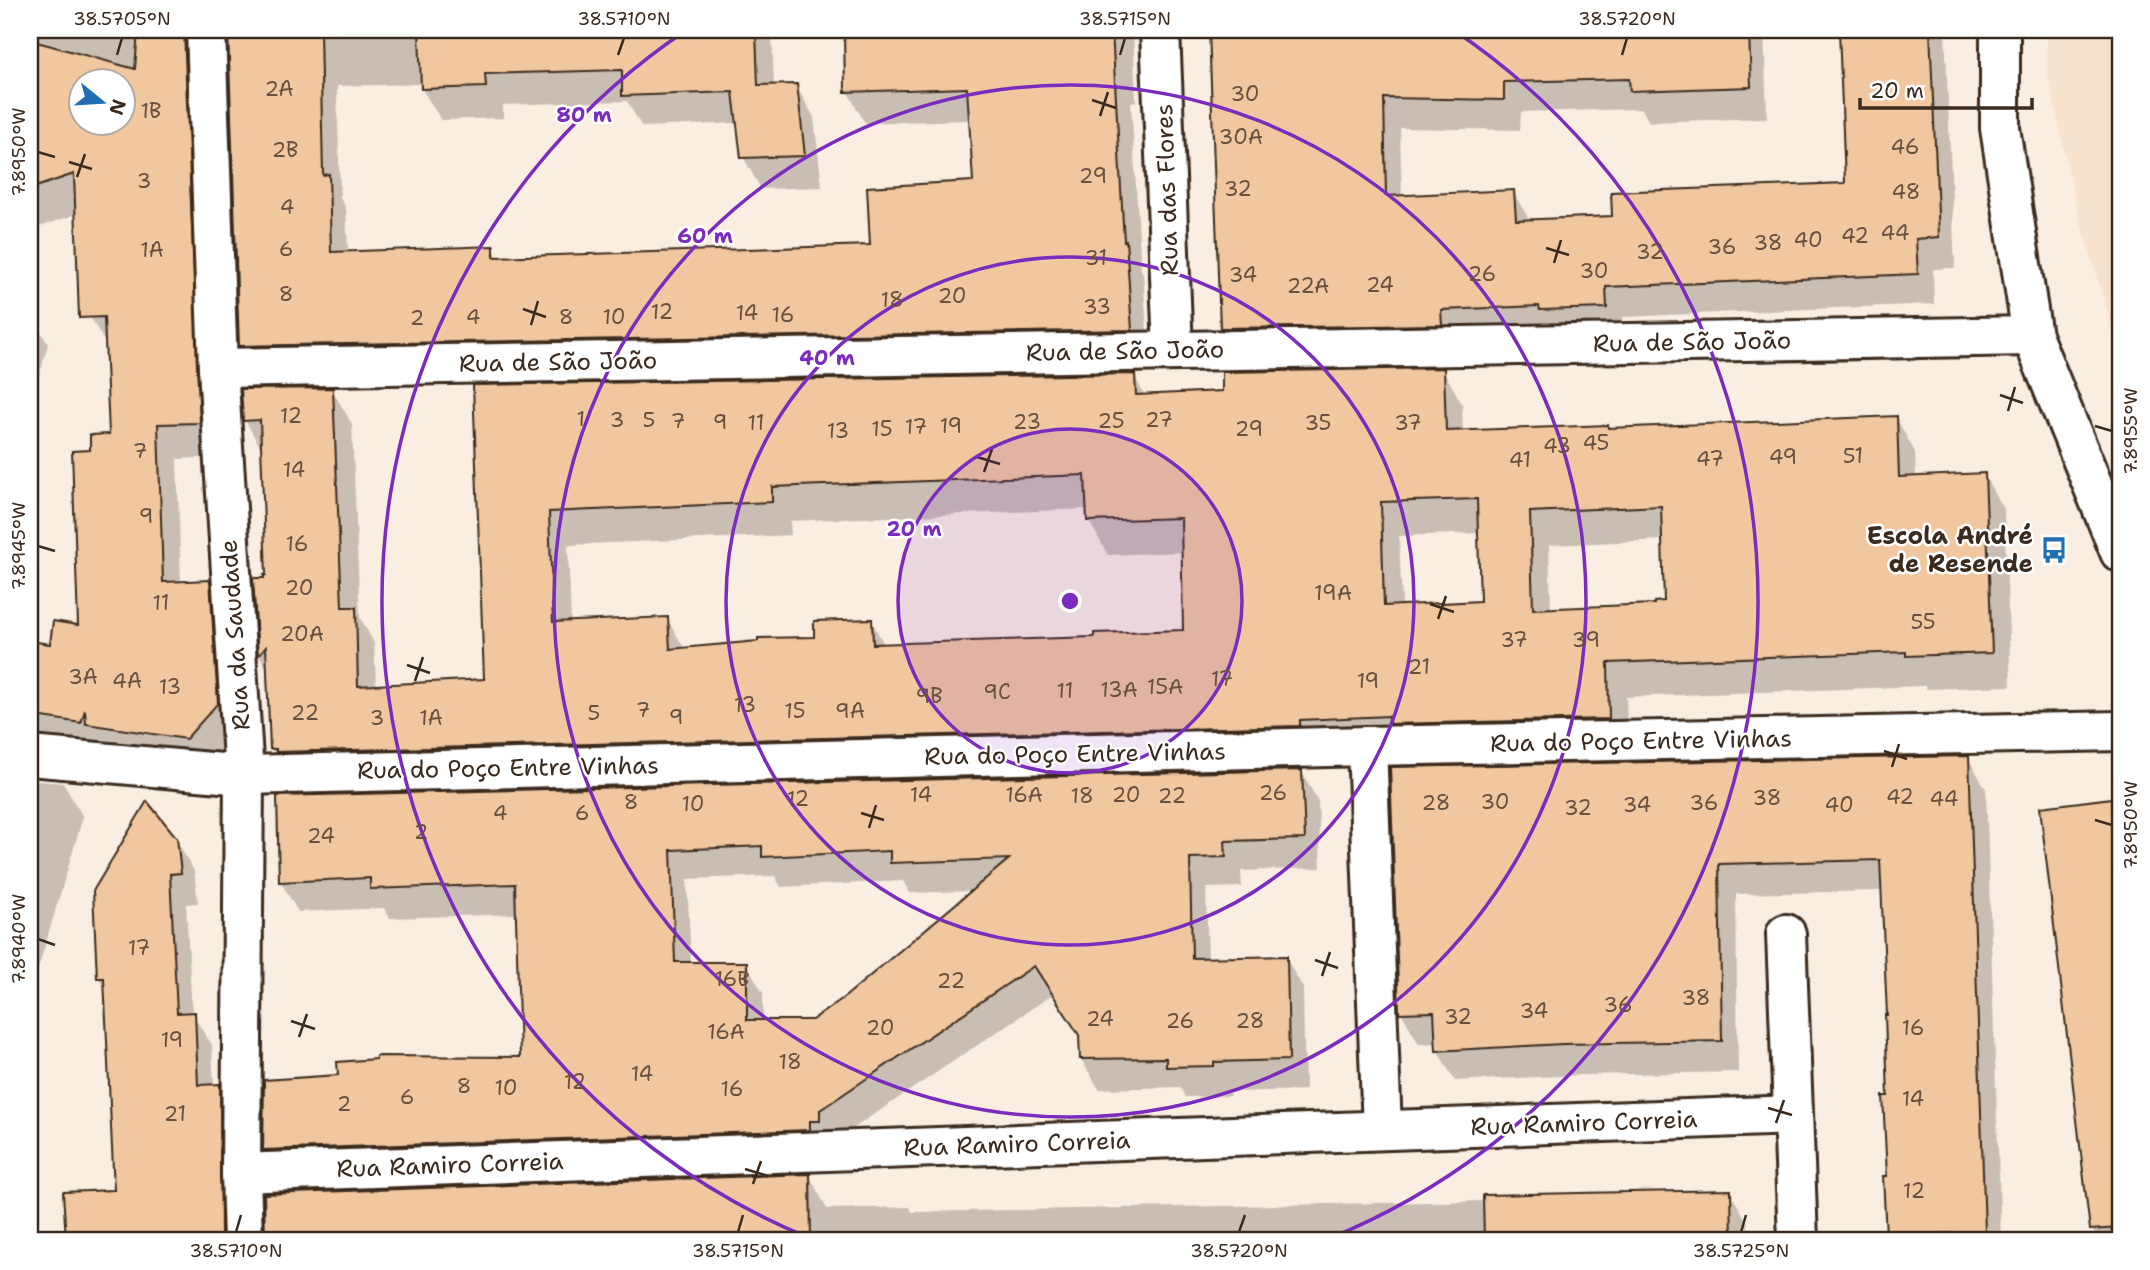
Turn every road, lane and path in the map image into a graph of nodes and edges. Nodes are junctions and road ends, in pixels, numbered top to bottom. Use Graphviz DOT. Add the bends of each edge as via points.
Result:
graph roads {
  1 [pos="206,30"];
  2 [pos="1160,30"];
  3 [pos="2000,30"];
  4 [pos="2032,336"];
  5 [pos="1174,350"];
  6 [pos="218,368"];
  7 [pos="2120,552"];
  8 [pos="2120,731"];
  9 [pos="1367,746"];
  10 [pos="30,756"];
  11 [pos="244,775"];
  12 [pos="1786,934"];
  13 [pos="1793,1115"];
  14 [pos="1382,1130"];
  15 [pos="241,1173"];
  16 [pos="243,1240"];
  17 [pos="1798,1240"];
  1 -- 6 [label="street, Rua da Saudade"];
  2 -- 5 [label="street, Rua das Flores"];
  3 -- 4 [label="street" via="2000,128"];
  4 -- 5 [label="street, Rua de São João"];
  4 -- 7 [label="street"];
  5 -- 6 [label="street, Rua de São João"];
  6 -- 11 [label="street, Rua da Saudade"];
  8 -- 9 [label="street, Rua do Poço Entre Vinhas"];
  9 -- 11 [label="street, Rua do Poço Entre Vinhas"];
  9 -- 14 [label="street"];
  10 -- 11 [label="street, Rua do Poço Entre Vinhas"];
  11 -- 15 [label="street, Rua da Saudade"];
  12 -- 13 [label="street"];
  13 -- 14 [label="street, Rua Ramiro Correia"];
  13 -- 17 [label="street"];
  14 -- 15 [label="street, Rua Ramiro Correia"];
  15 -- 16 [label="street, Rua da Saudade"];
}
